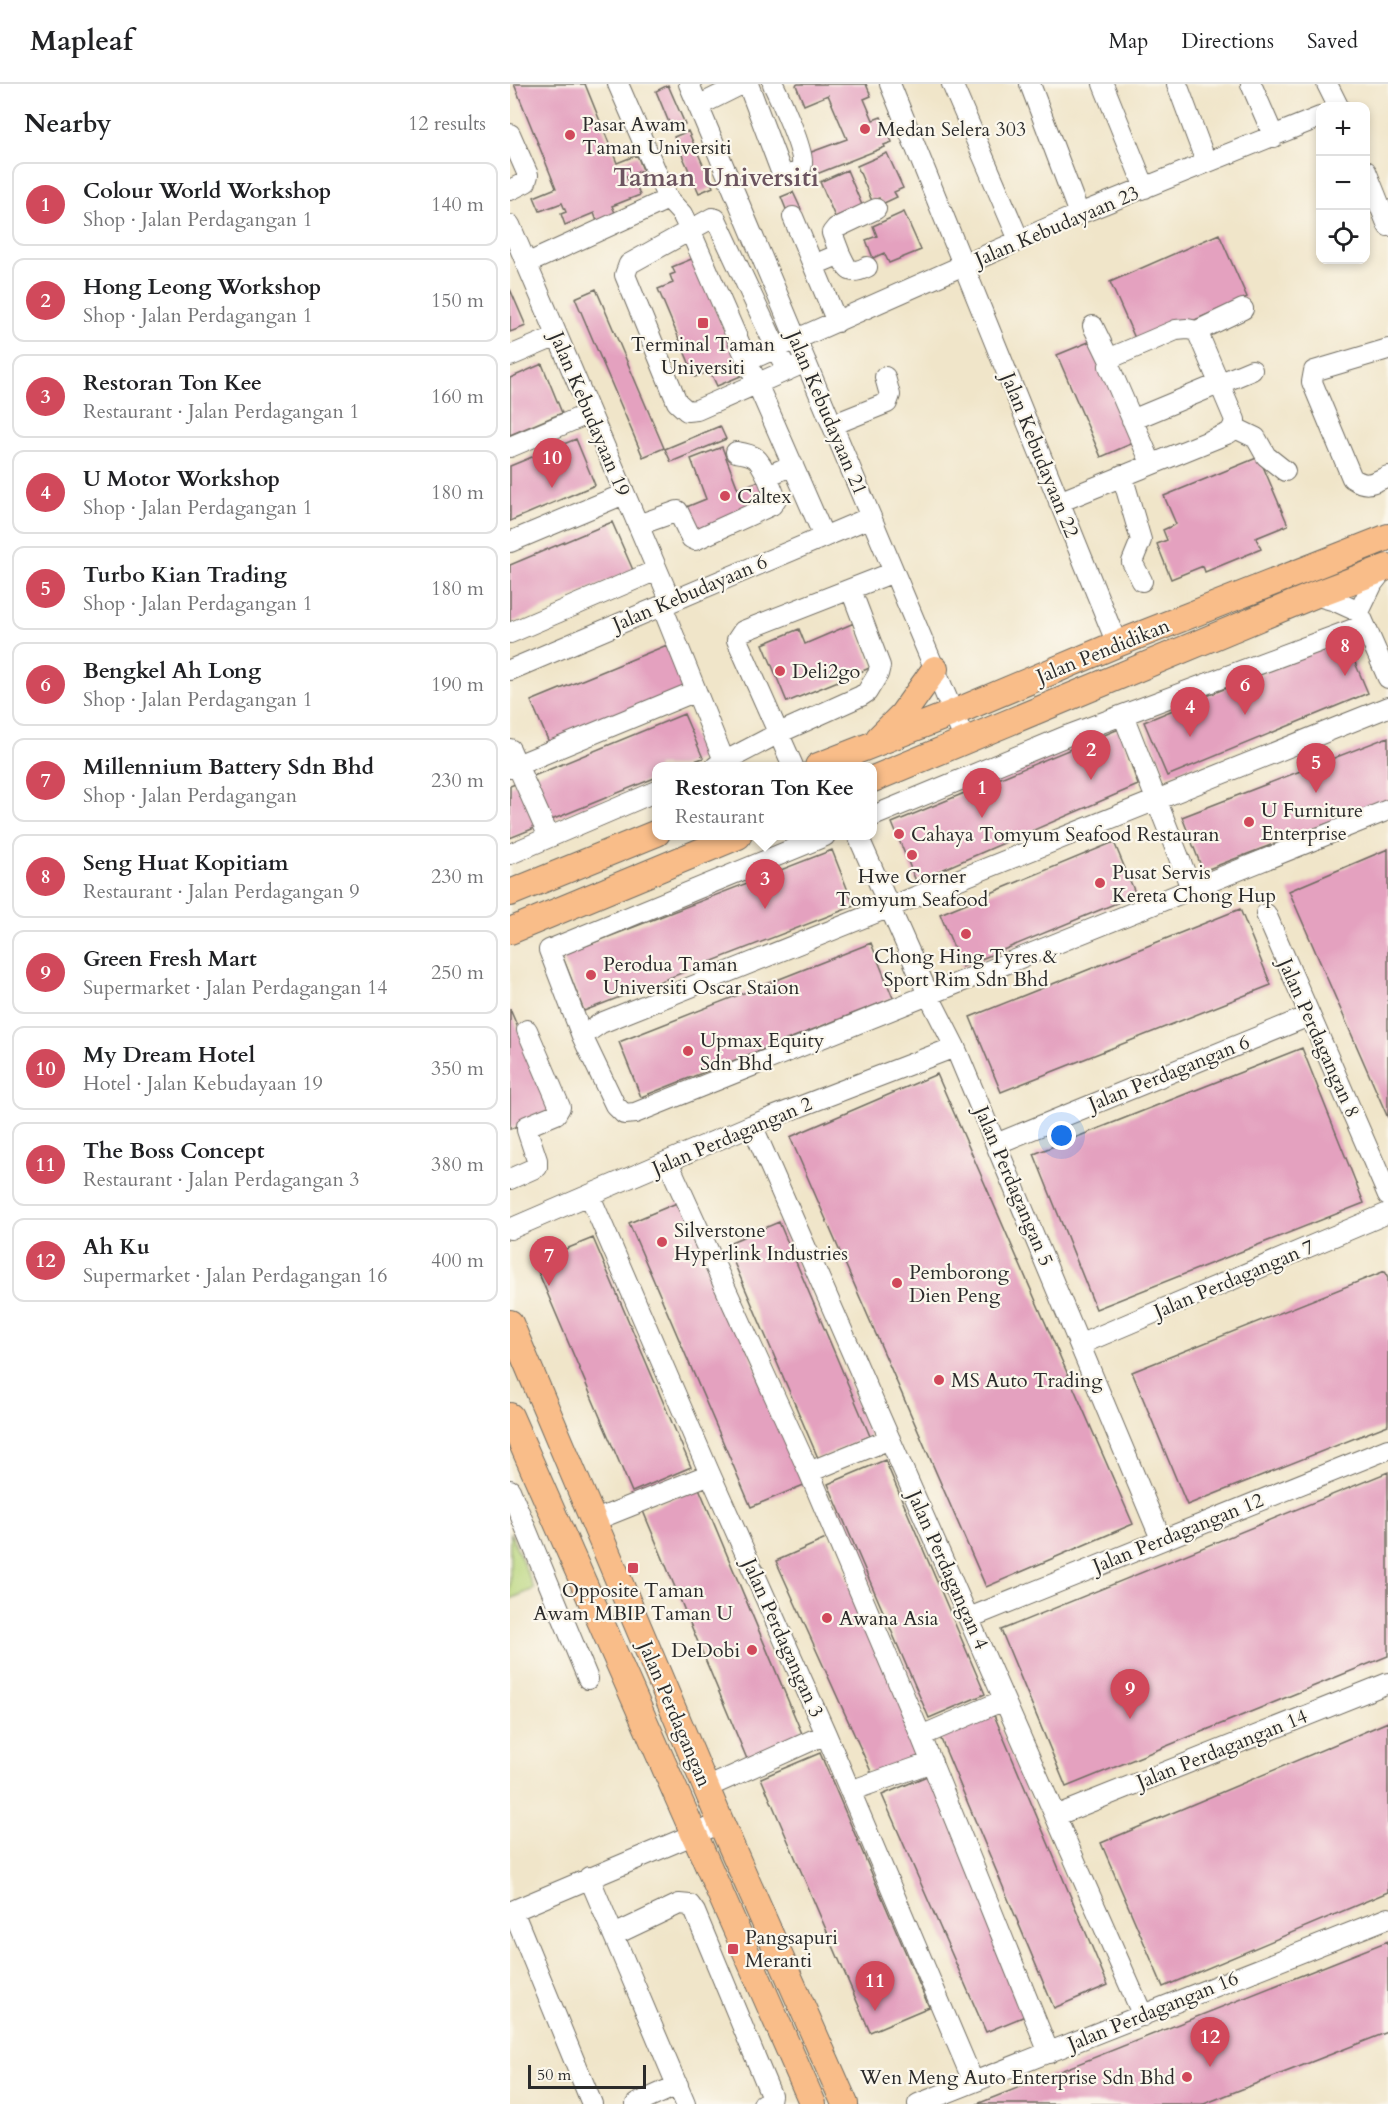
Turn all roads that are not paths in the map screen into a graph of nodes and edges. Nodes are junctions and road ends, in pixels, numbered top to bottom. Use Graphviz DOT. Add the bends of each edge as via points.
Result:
graph roads {
  1 [pos="618,84"];
  2 [pos="689,84"];
  3 [pos="742,84"];
  4 [pos="748,84"];
  5 [pos="773,84"];
  6 [pos="890,84"];
  7 [pos="952,84"];
  8 [pos="1030,84"];
  9 [pos="1103,84"];
  10 [pos="1177,84"];
  11 [pos="1251,84"];
  12 [pos="1327,84"];
  13 [pos="1336,102"];
  14 [pos="698,106"];
  15 [pos="1316,119"];
  16 [pos="510,134"];
  17 [pos="1274,137"];
  18 [pos="1206,162"];
  19 [pos="1370,183"];
  20 [pos="1145,188"];
  21 [pos="510,190"];
  22 [pos="668,199"];
  23 [pos="876,209"];
  24 [pos="1079,214"];
  25 [pos="793,217"];
  26 [pos="1388,226"];
  27 [pos="690,230"];
  28 [pos="512,233"];
  29 [pos="1019,240"];
  30 [pos="840,254"];
  31 [pos="526,264"];
  32 [pos="814,265"];
  33 [pos="963,266"];
  34 [pos="867,267"];
  35 [pos="1243,309"];
  36 [pos="837,322"];
  37 [pos="1093,326"];
  38 [pos="1197,331"];
  39 [pos="557,336"];
  40 [pos="796,340"];
  41 [pos="777,348"];
  42 [pos="1388,349"];
  43 [pos="510,356"];
  44 [pos="747,361"];
  45 [pos="1110,361"];
  46 [pos="806,362"];
  47 [pos="787,370"];
  48 [pos="1252,370"];
  49 [pos="885,376"];
  50 [pos="757,384"];
  51 [pos="1220,384"];
  52 [pos="590,413"];
  53 [pos="1131,420"];
  54 [pos="832,424"];
  55 [pos="1233,427"];
  56 [pos="510,447"];
  57 [pos="736,452"];
  58 [pos="1151,464"];
  59 [pos="793,465"];
  60 [pos="1285,471"];
  61 [pos="1122,475"];
  62 [pos="767,476"];
  63 [pos="1388,476"];
  64 [pos="624,494"];
  65 [pos="1059,501"];
  66 [pos="871,517"];
  67 [pos="638,525"];
  68 [pos="824,537"];
  69 [pos="1388,537"];
  70 [pos="510,542"];
  71 [pos="1386,568"];
  72 [pos="657,570"];
  73 [pos="894,572"];
  74 [pos="1142,580"];
  75 [pos="851,590"];
  76 [pos="1314,595"];
  77 [pos="666,604"];
  78 [pos="1361,619"];
  79 [pos="510,633"];
  80 [pos="1117,644"];
  81 [pos="935,669"];
  82 [pos="510,670"];
  83 [pos="1388,678"];
  84 [pos="696,691"];
  85 [pos="1388,707"];
  86 [pos="953,713"];
  87 [pos="1123,715"];
  88 [pos="778,733"];
  89 [pos="965,741"];
  90 [pos="875,743"];
  91 [pos="512,761"];
  92 [pos="719,762"];
  93 [pos="725,762"];
  94 [pos="791,762"];
  95 [pos="828,762"];
  96 [pos="877,777"];
  97 [pos="652,793"];
  98 [pos="1157,800"];
  99 [pos="1388,810"];
  100 [pos="877,814"];
  101 [pos="652,835"];
  102 [pos="549,837"];
  103 [pos="728,840"];
  104 [pos="815,840"];
  105 [pos="860,840"];
  106 [pos="510,854"];
  107 [pos="1191,888"];
  108 [pos="510,892"];
  109 [pos="890,907"];
  110 [pos="1266,914"];
  111 [pos="510,931"];
  112 [pos="928,994"];
  113 [pos="1310,1016"];
  114 [pos="527,1030"];
  115 [pos="582,1036"];
  116 [pos="955,1047"];
  117 [pos="753,1125"];
  118 [pos="996,1144"];
  119 [pos="668,1162"];
  120 [pos="510,1179"];
  121 [pos="1388,1195"];
  122 [pos="590,1196"];
  123 [pos="1388,1213"];
  124 [pos="510,1229"];
  125 [pos="510,1323"];
  126 [pos="1081,1344"];
  127 [pos="510,1416"];
  128 [pos="890,1439"];
  129 [pos="1388,1449"];
  130 [pos="809,1472"];
  131 [pos="710,1473"];
  132 [pos="510,1490"];
  133 [pos="593,1521"];
  134 [pos="1161,1539"];
  135 [pos="583,1579"];
  136 [pos="552,1590"];
  137 [pos="969,1618"];
  138 [pos="588,1679"];
  139 [pos="1388,1683"];
  140 [pos="1004,1700"];
  141 [pos="826,1734"];
  142 [pos="921,1736"];
  143 [pos="932,1762"];
  144 [pos="706,1788"];
  145 [pos="850,1791"];
  146 [pos="1055,1816"];
  147 [pos="721,1823"];
  148 [pos="696,1833"];
  149 [pos="589,1878"];
  150 [pos="511,1912"];
  151 [pos="1388,1918"];
  152 [pos="614,1935"];
  153 [pos="1143,2016"];
  154 [pos="1049,2053"];
  155 [pos="973,2081"];
  156 [pos="678,2085"];
  157 [pos="592,2104"];
  158 [pos="636,2104"];
  159 [pos="685,2104"];
  160 [pos="763,2104"];
  161 [pos="813,2104"];
  162 [pos="845,2104"];
  163 [pos="918,2104"];
  1 -- 22 [label="street"];
  2 -- 14 [label="street, Jalan Kebudayaan 21"];
  3 -- 14 [label="street"];
  4 -- 5 [label="street" via="782,174 791,175 803,165"];
  6 -- 33 [label="street, Jalan Kebudayaan 22"];
  7 -- 29 [label="street"];
  8 -- 24 [label="street"];
  9 -- 20 [label="street"];
  10 -- 18 [label="street"];
  11 -- 17 [label="street"];
  12 -- 13 [label="street"];
  14 -- 40 [label="street, Jalan Kebudayaan 21"];
  15 -- 17 [label="street, Jalan Kebudayaan 23"];
  16 -- 21 [label="street" via="528,175 526,182"];
  17 -- 18 [label="street, Jalan Kebudayaan 23"];
  18 -- 20 [label="street, Jalan Kebudayaan 23"];
  19 -- 26 [label="street"];
  20 -- 24 [label="street, Jalan Kebudayaan 23"];
  22 -- 27 [label="street"];
  22 -- 31 [label="street"];
  23 -- 30 [label="street" via="833,230"];
  24 -- 29 [label="street, Jalan Kebudayaan 23"];
  25 -- 32 [label="street"];
  27 -- 41 [label="street" via="712,218 719,222"];
  27 -- 44 [label="street"];
  27 -- 50 [label="street" via="629,264 625,275 677,402 687,411 697,410"];
  28 -- 31 [label="street, Jalan Kebudayaan 19"];
  29 -- 33 [label="street, Jalan Kebudayaan 23"];
  30 -- 32 [label="street"];
  30 -- 34 [label="street" via="851,272"];
  31 -- 39 [label="street, Jalan Kebudayaan 19"];
  32 -- 36 [label="street"];
  33 -- 36 [label="street, Jalan Kebudayaan 23"];
  33 -- 65 [label="street, Jalan Kebudayaan 22"];
  35 -- 38 [label="street"];
  36 -- 40 [label="street, Jalan Kebudayaan 23"];
  37 -- 45 [label="street"];
  38 -- 45 [label="street" via="1176,330"];
  38 -- 51 [label="street"];
  39 -- 43 [label="street"];
  39 -- 52 [label="street, Jalan Kebudayaan 19"];
  40 -- 41 [label="street, Jalan Kebudayaan 23"];
  40 -- 46 [label="street, Jalan Kebudayaan 21"];
  41 -- 44 [label="street, Jalan Kebudayaan 23"];
  41 -- 47 [label="street"];
  42 -- 63 [label="street" via="1314,371 1312,382 1352,478 1368,484"];
  44 -- 50 [label="street"];
  45 -- 53 [label="street"];
  46 -- 47 [label="street"];
  46 -- 54 [label="street, Jalan Kebudayaan 21"];
  47 -- 50 [label="street"];
  48 -- 51 [label="street"];
  49 -- 54 [label="street" via="890,395 887,403"];
  50 -- 59 [label="street"];
  51 -- 53 [label="street"];
  51 -- 55 [label="street"];
  52 -- 56 [label="street"];
  52 -- 64 [label="street, Jalan Kebudayaan 19"];
  53 -- 58 [label="street"];
  54 -- 66 [label="street, Jalan Kebudayaan 21"];
  55 -- 58 [label="street" via="1229,433"];
  55 -- 60 [label="street" via="1256,438 1266,456"];
  57 -- 62 [label="street" via="752,454"];
  58 -- 61 [label="street"];
  59 -- 62 [label="street"];
  59 -- 68 [label="street"];
  61 -- 65 [label="street"];
  61 -- 74 [label="street" via="1141,540 1132,562"];
  62 -- 67 [label="street" via="776,499 772,505 695,540 678,511"];
  64 -- 67 [label="street, Jalan Kebudayaan 19"];
  64 -- 70 [label="street"];
  65 -- 80 [label="street, Jalan Kebudayaan 22"];
  66 -- 68 [label="street, Jalan Kebudayaan 6"];
  66 -- 73 [label="street, Jalan Kebudayaan 21"];
  67 -- 72 [label="street, Jalan Kebudayaan 19"];
  68 -- 77 [label="street, Jalan Kebudayaan 6"];
  69 -- 80 [label="main road, Jalan Pendidikan"];
  71 -- 76 [label="main road, Jalan Pendidikan"];
  71 -- 78 [label="street" via="1373,583"];
  72 -- 77 [label="street, Jalan Kebudayaan 19"];
  72 -- 79 [label="street"];
  73 -- 75 [label="street"];
  73 -- 81 [label="street, Jalan Kebudayaan 21"];
  75 -- 88 [label="street" via="880,666 878,674 861,696"];
  75 -- 88 [label="street" via="739,635 737,640"];
  76 -- 78 [label="street" via="1335,601"];
  76 -- 89 [label="main road, Jalan Pendidikan"];
  77 -- 82 [label="street, Jalan Kebudayaan 6"];
  77 -- 84 [label="street, Jalan Kebudayaan 19"];
  78 -- 83 [label="street"];
  78 -- 87 [label="street"];
  80 -- 86 [label="main road, Jalan Pendidikan"];
  81 -- 86 [label="street, Jalan Kebudayaan 21"];
  81 -- 90 [label="main road" via="902,715"];
  84 -- 91 [label="street"];
  84 -- 92 [label="street, Jalan Kebudayaan 19"];
  85 -- 98 [label="street"];
  86 -- 89 [label="street, Jalan Kebudayaan 21"];
  86 -- 90 [label="main road, Jalan Pendidikan"];
  87 -- 98 [label="street"];
  87 -- 100 [label="street"];
  88 -- 93 [label="street"];
  88 -- 94 [label="street"];
  89 -- 96 [label="main road, Jalan Pendidikan"];
  90 -- 95 [label="main road, Jalan Pendidikan"];
  91 -- 102 [label="street"];
  97 -- 102 [label="street"];
  98 -- 107 [label="street"];
  98 -- 109 [label="street"];
  99 -- 107 [label="street"];
  101 -- 108 [label="main road"];
  102 -- 106 [label="street"];
  103 -- 111 [label="main road"];
  104 -- 115 [label="street" via="549,950"];
  105 -- 109 [label="street, Jalan Perdagangan 5"];
  107 -- 112 [label="street"];
  109 -- 112 [label="street, Jalan Perdagangan 5"];
  109 -- 115 [label="street" via="601,1023"];
  110 -- 113 [label="street, Jalan Perdagangan 8"];
  112 -- 115 [label="street" via="635,1113 624,1114 615,1105"];
  112 -- 116 [label="street, Jalan Perdagangan 5"];
  113 -- 118 [label="street, Jalan Perdagangan 6"];
  113 -- 121 [label="street, Jalan Perdagangan 8"];
  114 -- 120 [label="street" via="560,1107 556,1114 527,1126 537,1167"];
  116 -- 117 [label="street, Jalan Perdagangan 2"];
  116 -- 118 [label="street, Jalan Perdagangan 5"];
  117 -- 119 [label="street, Jalan Perdagangan 2"];
  117 -- 128 [label="street, Jalan Perdagangan 4"];
  118 -- 126 [label="street, Jalan Perdagangan 5"];
  119 -- 122 [label="street, Jalan Perdagangan 2"];
  119 -- 130 [label="street"];
  122 -- 124 [label="street, Jalan Perdagangan 2"];
  122 -- 131 [label="street, Jalan Perdagangan 3"];
  123 -- 126 [label="street, Jalan Perdagangan 7"];
  125 -- 133 [label="main road, Jalan Perdagangan"];
  126 -- 134 [label="street, Jalan Perdagangan 5"];
  127 -- 135 [label="main road, Jalan Perdagangan"];
  128 -- 130 [label="street"];
  128 -- 137 [label="street, Jalan Perdagangan 4"];
  129 -- 134 [label="street, Jalan Perdagangan 12"];
  130 -- 142 [label="street"];
  131 -- 133 [label="street"];
  131 -- 141 [label="street, Jalan Perdagangan 3"];
  132 -- 136 [label="street"];
  133 -- 144 [label="main road, Jalan Perdagangan"];
  134 -- 137 [label="street, Jalan Perdagangan 12"];
  135 -- 136 [label="street"];
  135 -- 148 [label="main road, Jalan Perdagangan"];
  136 -- 138 [label="street"];
  137 -- 140 [label="street, Jalan Perdagangan 4"];
  139 -- 146 [label="street, Jalan Perdagangan 14"];
  140 -- 142 [label="street"];
  140 -- 146 [label="street, Jalan Perdagangan 4"];
  141 -- 144 [label="street"];
  141 -- 145 [label="street, Jalan Perdagangan 3"];
  142 -- 143 [label="street"];
  143 -- 145 [label="street"];
  143 -- 154 [label="street"];
  144 -- 147 [label="main road, Jalan Perdagangan"];
  145 -- 155 [label="street, Jalan Perdagangan 3"];
  146 -- 153 [label="street, Jalan Perdagangan 4"];
  147 -- 148 [label="street"];
  147 -- 162 [label="main road, Jalan Perdagangan"];
  148 -- 149 [label="street"];
  148 -- 161 [label="main road, Jalan Perdagangan"];
  149 -- 150 [label="street"];
  149 -- 152 [label="street"];
  150 -- 157 [label="street"];
  151 -- 153 [label="street, Jalan Perdagangan 16"];
  152 -- 156 [label="street"];
  152 -- 160 [label="street" via="679,1904 690,1905 771,2095 770,2101"];
  153 -- 154 [label="street, Jalan Perdagangan 16"];
  154 -- 155 [label="street, Jalan Perdagangan 16"];
  155 -- 163 [label="street, Jalan Perdagangan 16"];
  156 -- 158 [label="street"];
  156 -- 159 [label="street"];
}
